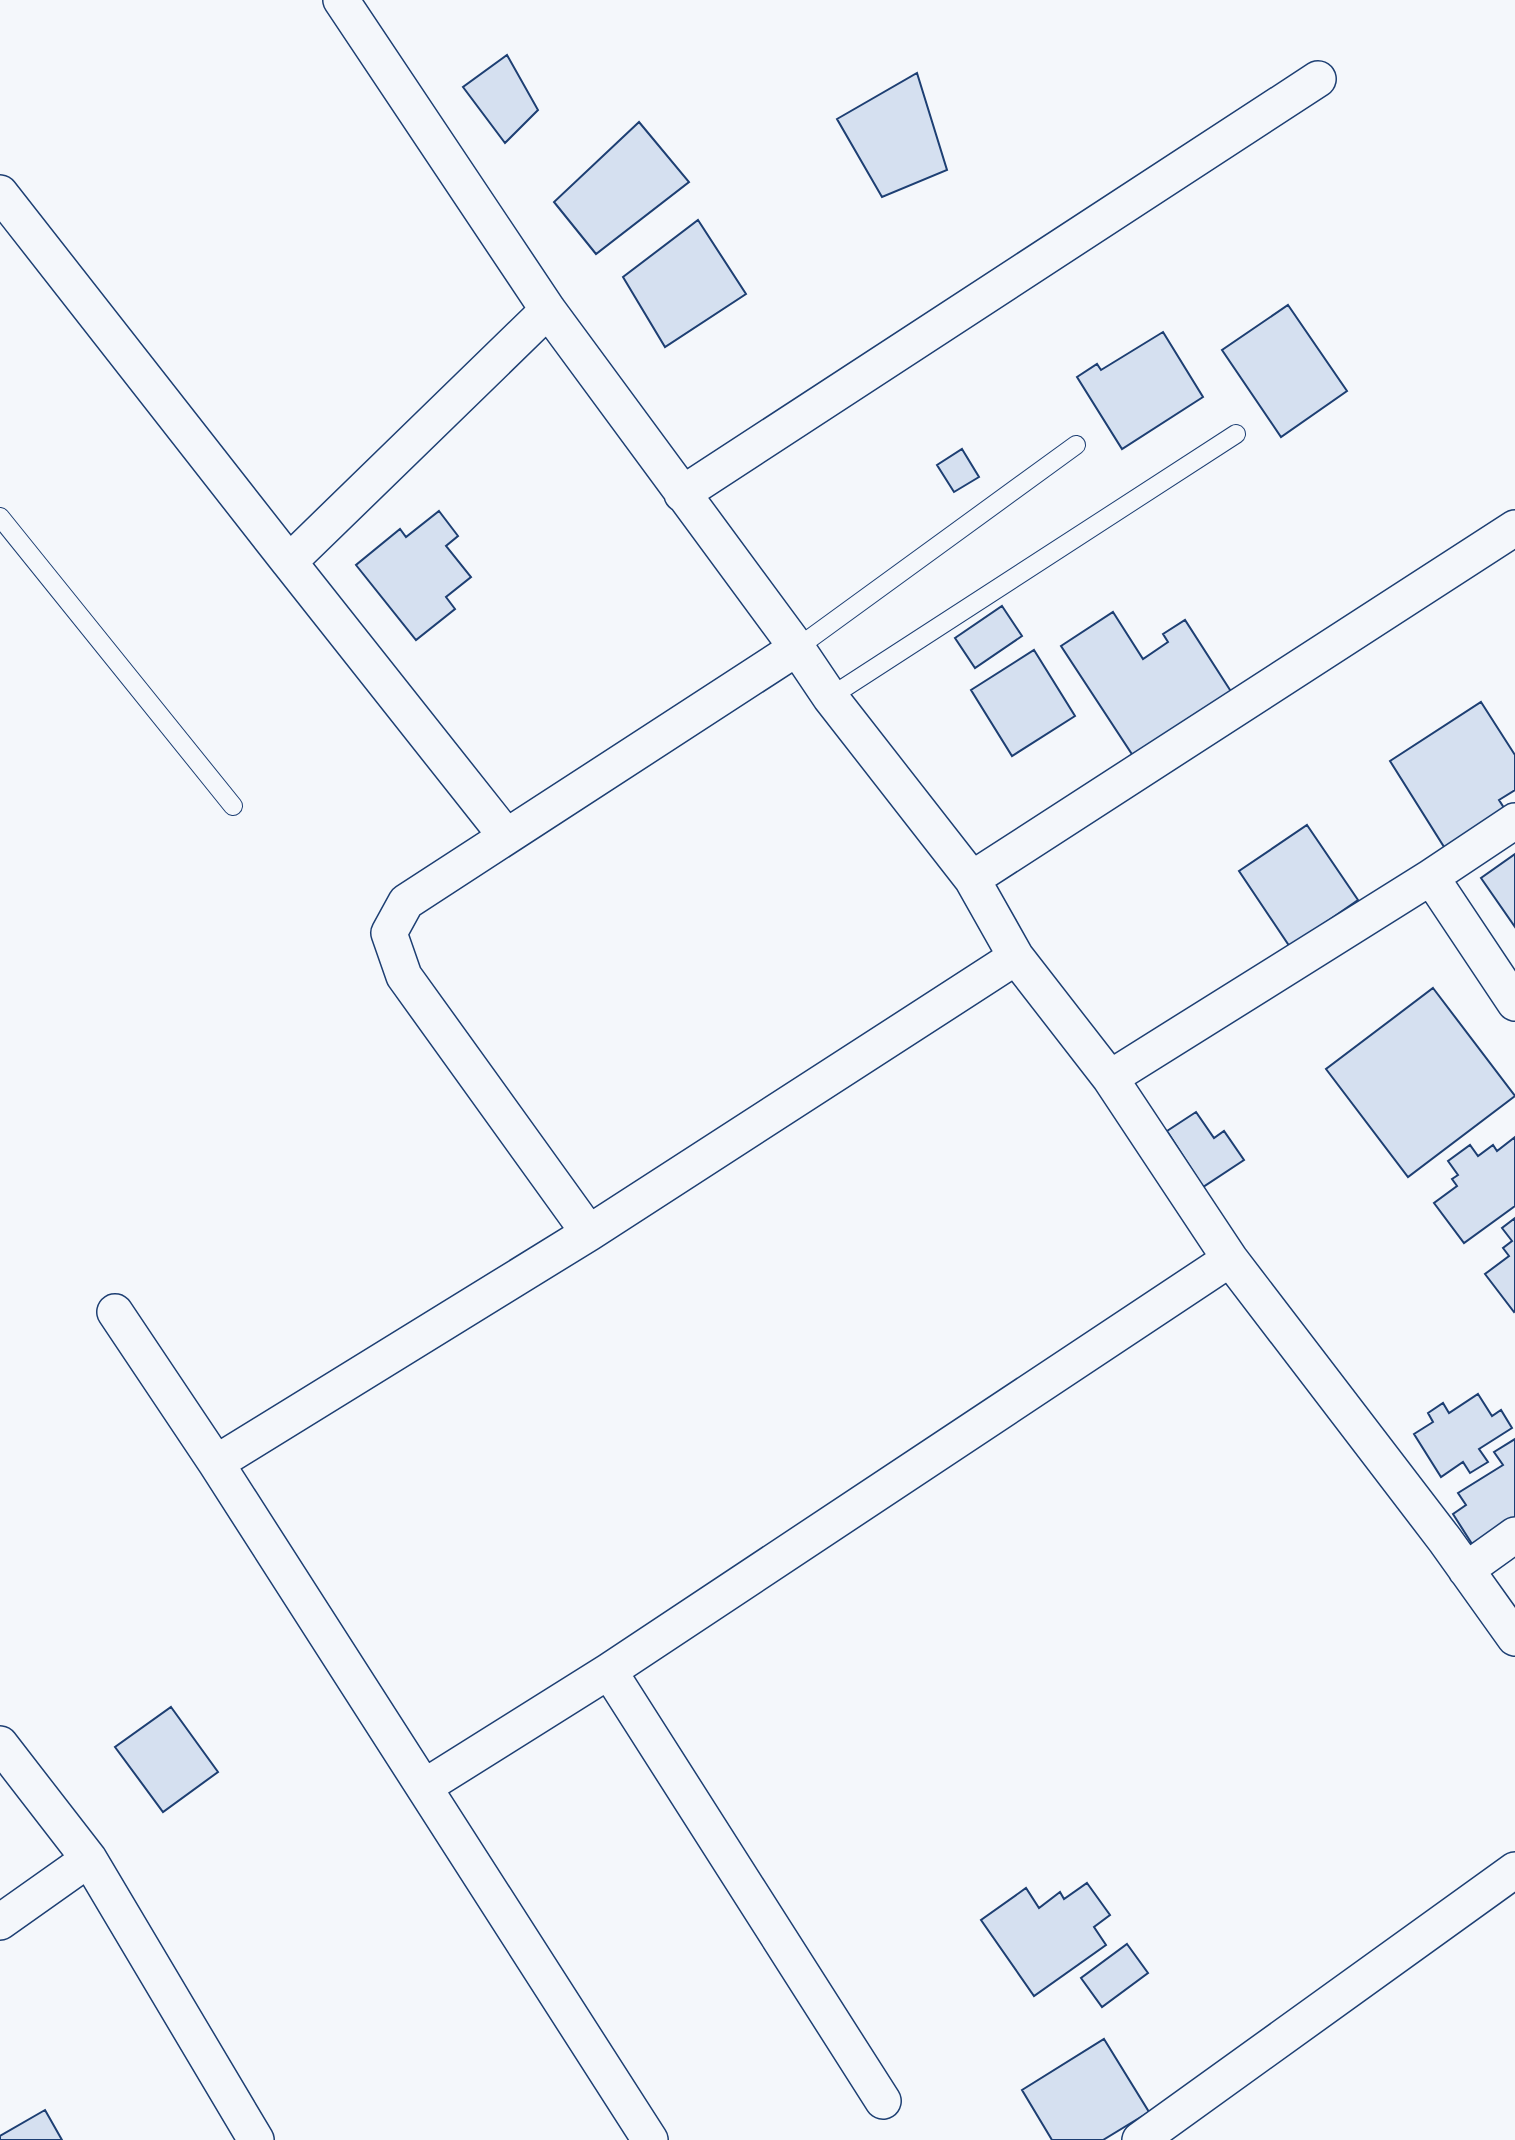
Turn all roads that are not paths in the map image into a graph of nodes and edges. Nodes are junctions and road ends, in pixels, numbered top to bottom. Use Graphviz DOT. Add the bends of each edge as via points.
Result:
graph roads {
  1 [pos="341,0"];
  2 [pos="1318,79"];
  3 [pos="0,193"];
  4 [pos="548,310"];
  5 [pos="1236,434"];
  6 [pos="1076,445"];
  7 [pos="682,494"];
  8 [pos="0,517"];
  9 [pos="1515,528"];
  10 [pos="289,562"];
  11 [pos="797,648"];
  12 [pos="830,697"];
  13 [pos="233,806"];
  14 [pos="1515,821"];
  15 [pos="506,835"];
  16 [pos="1432,877"];
  17 [pos="971,879"];
  18 [pos="1016,957"];
  19 [pos="1515,1003"];
  20 [pos="1110,1078"];
  21 [pos="589,1233"];
  22 [pos="1230,1259"];
  23 [pos="115,1312"];
  24 [pos="216,1463"];
  25 [pos="1515,1535"];
  26 [pos="1466,1570"];
  27 [pos="1515,1638"];
  28 [pos="609,1671"];
  29 [pos="0,1744"];
  30 [pos="424,1787"];
  31 [pos="89,1859"];
  32 [pos="1515,1870"];
  33 [pos="0,1922"];
  34 [pos="883,2101"];
  35 [pos="256,2140"];
  36 [pos="650,2140"];
  37 [pos="1140,2140"];
  1 -- 4 [label="street"];
  2 -- 7 [label="street"];
  3 -- 10 [label="street"];
  4 -- 7 [label="street"];
  4 -- 10 [label="street"];
  5 -- 12 [label="lane"];
  6 -- 11 [label="lane"];
  7 -- 11 [label="street"];
  8 -- 13 [label="lane"];
  9 -- 17 [label="street"];
  10 -- 15 [label="street"];
  11 -- 12 [label="street"];
  11 -- 15 [label="street"];
  12 -- 17 [label="street"];
  14 -- 16 [label="street"];
  15 -- 21 [label="street" via="406,902 389,933 404,976"];
  16 -- 19 [label="street"];
  16 -- 20 [label="street"];
  17 -- 18 [label="street"];
  18 -- 20 [label="street"];
  18 -- 21 [label="street"];
  20 -- 22 [label="street"];
  21 -- 24 [label="street"];
  22 -- 26 [label="street"];
  22 -- 28 [label="street"];
  23 -- 24 [label="street"];
  24 -- 30 [label="street"];
  25 -- 26 [label="street"];
  26 -- 27 [label="street"];
  28 -- 30 [label="street"];
  28 -- 34 [label="street"];
  29 -- 31 [label="street"];
  30 -- 36 [label="street"];
  31 -- 33 [label="street"];
  31 -- 35 [label="street"];
  32 -- 37 [label="street"];
}
